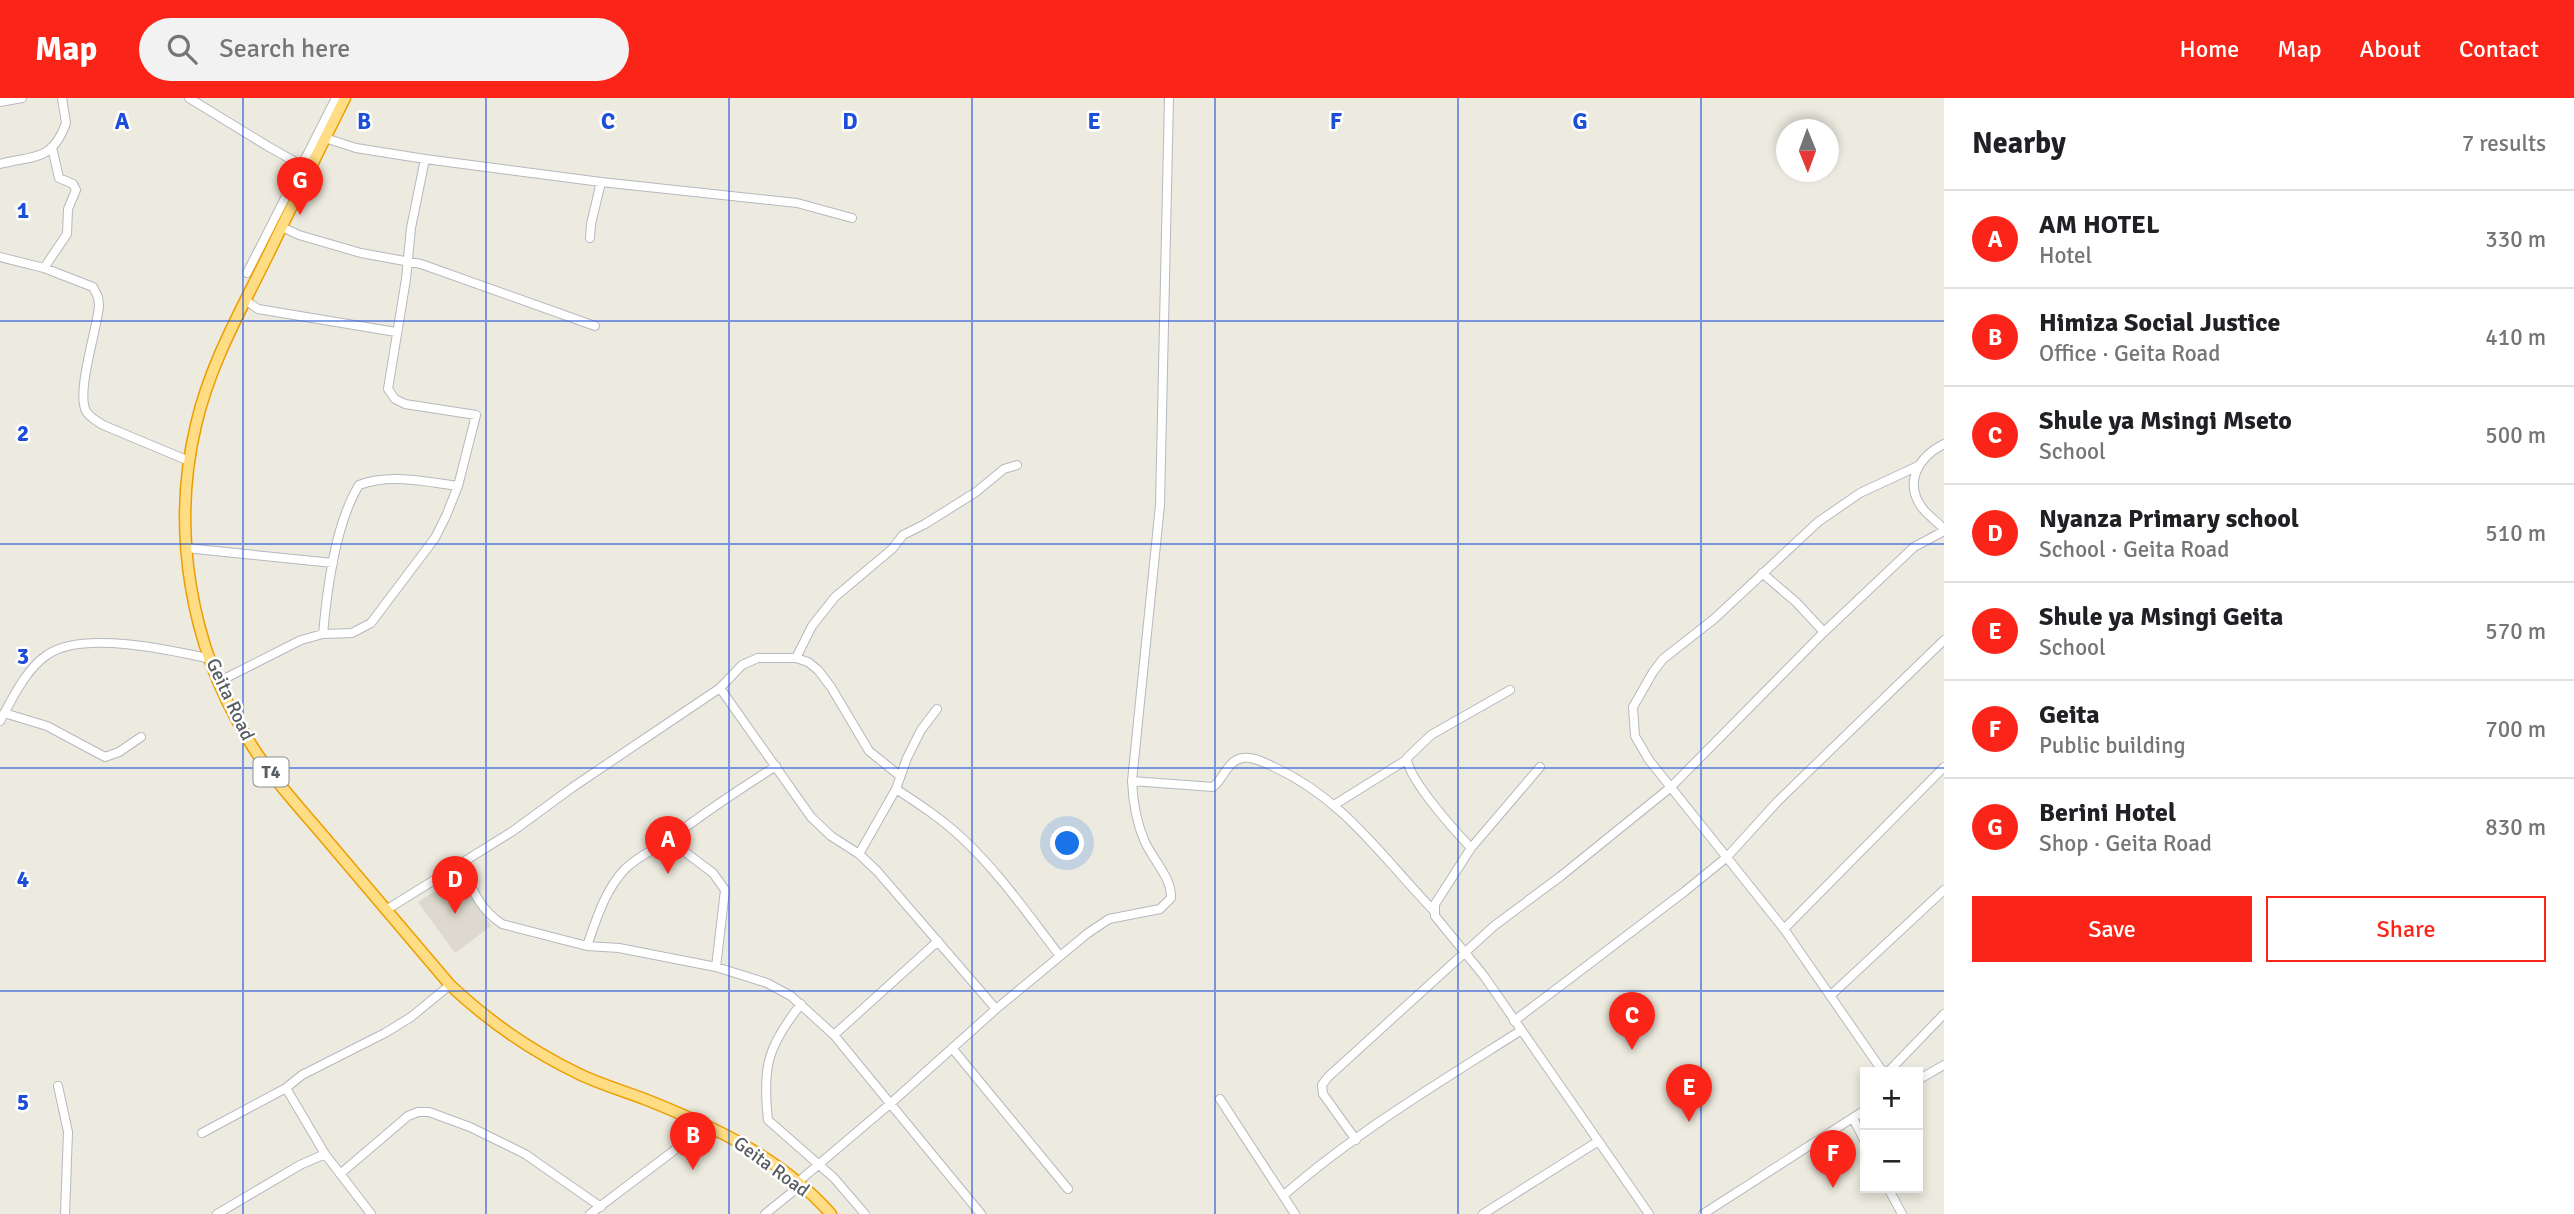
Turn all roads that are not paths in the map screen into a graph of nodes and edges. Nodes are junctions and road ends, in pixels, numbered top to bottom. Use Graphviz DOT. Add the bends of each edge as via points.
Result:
graph roads {
  1 [pos="22,98"];
  2 [pos="62,98"];
  3 [pos="189,98"];
  4 [pos="336,98"];
  5 [pos="345,98"];
  6 [pos="1169,98"];
  7 [pos="0,102"];
  8 [pos="325,138"];
  9 [pos="52,148"];
  10 [pos="425,159"];
  11 [pos="0,164"];
  12 [pos="301,165"];
  13 [pos="601,182"];
  14 [pos="852,218"];
  15 [pos="282,228"];
  16 [pos="590,238"];
  17 [pos="0,257"];
  18 [pos="408,261"];
  19 [pos="44,268"];
  20 [pos="247,273"];
  21 [pos="245,300"];
  22 [pos="594,327"];
  23 [pos="396,332"];
  24 [pos="1944,444"];
  25 [pos="189,461"];
  26 [pos="1017,465"];
  27 [pos="1918,466"];
  28 [pos="458,486"];
  29 [pos="1944,530"];
  30 [pos="186,548"];
  31 [pos="333,563"];
  32 [pos="1762,573"];
  33 [pos="1824,632"];
  34 [pos="323,634"];
  35 [pos="1944,640"];
  36 [pos="796,657"];
  37 [pos="211,659"];
  38 [pos="220,681"];
  39 [pos="720,688"];
  40 [pos="1510,690"];
  41 [pos="937,709"];
  42 [pos="2,717"];
  43 [pos="141,737"];
  44 [pos="1406,760"];
  45 [pos="776,766"];
  46 [pos="1540,767"];
  47 [pos="1944,767"];
  48 [pos="900,776"];
  49 [pos="1132,781"];
  50 [pos="1671,787"];
  51 [pos="896,789"];
  52 [pos="1334,805"];
  53 [pos="677,835"];
  54 [pos="1471,848"];
  55 [pos="859,854"];
  56 [pos="1727,857"];
  57 [pos="461,864"];
  58 [pos="1944,890"];
  59 [pos="386,910"];
  60 [pos="1434,911"];
  61 [pos="1784,929"];
  62 [pos="938,941"];
  63 [pos="587,946"];
  64 [pos="1464,952"];
  65 [pos="1060,956"];
  66 [pos="716,967"];
  67 [pos="450,985"];
  68 [pos="1831,995"];
  69 [pos="801,1004"];
  70 [pos="996,1009"];
  71 [pos="1944,1014"];
  72 [pos="1514,1021"];
  73 [pos="1521,1031"];
  74 [pos="834,1035"];
  75 [pos="952,1048"];
  76 [pos="1944,1065"];
  77 [pos="1880,1067"];
  78 [pos="1893,1067"];
  79 [pos="1923,1077"];
  80 [pos="58,1086"];
  81 [pos="286,1088"];
  82 [pos="1220,1099"];
  83 [pos="891,1103"];
  84 [pos="1860,1113"];
  85 [pos="1853,1118"];
  86 [pos="706,1124"];
  87 [pos="1860,1132"];
  88 [pos="202,1133"];
  89 [pos="1356,1140"];
  90 [pos="1597,1142"];
  91 [pos="325,1154"];
  92 [pos="819,1164"];
  93 [pos="340,1174"];
  94 [pos="799,1183"];
  95 [pos="1068,1189"];
  96 [pos="1891,1193"];
  97 [pos="1284,1195"];
  98 [pos="601,1207"];
  99 [pos="65,1214"];
  100 [pos="217,1214"];
  101 [pos="371,1214"];
  102 [pos="590,1214"];
  103 [pos="765,1214"];
  104 [pos="831,1214"];
  105 [pos="865,1214"];
  106 [pos="981,1214"];
  107 [pos="1295,1214"];
  108 [pos="1483,1214"];
  109 [pos="1648,1214"];
  110 [pos="1703,1214"];
  111 [pos="1902,1214"];
  1 -- 7 [label="street"];
  2 -- 9 [label="street" via="66,123"];
  3 -- 12 [label="street"];
  4 -- 12 [label="street"];
  5 -- 8 [label="highway, Geita Road / T4"];
  6 -- 49 [label="street" via="1160,505"];
  8 -- 10 [label="street"];
  8 -- 15 [label="highway, Geita Road / T4"];
  9 -- 11 [label="street" via="42,156"];
  9 -- 19 [label="street" via="59,178 76,190 68,209 67,234"];
  10 -- 13 [label="street"];
  10 -- 18 [label="street"];
  12 -- 20 [label="street"];
  13 -- 14 [label="street" via="775,199"];
  13 -- 16 [label="street"];
  15 -- 18 [label="street" via="353,251"];
  15 -- 21 [label="highway, Geita Road / T4"];
  17 -- 19 [label="street"];
  18 -- 22 [label="street"];
  18 -- 23 [label="street"];
  19 -- 25 [label="street" via="79,279 93,287 98,297 84,389 86,410 103,425"];
  21 -- 23 [label="street" via="258,309"];
  21 -- 25 [label="highway, Geita Road / T4" via="210,380"];
  23 -- 28 [label="street" via="388,385 395,399 476,415"];
  24 -- 27 [label="street"];
  25 -- 30 [label="highway, Geita Road / T4"];
  26 -- 36 [label="street" via="1007,467 976,492 903,535 835,597"];
  27 -- 29 [label="street" via="1915,495"];
  27 -- 32 [label="street" via="1860,493 1818,522"];
  28 -- 31 [label="street" via="408,480 359,485"];
  28 -- 34 [label="street" via="435,538 371,623 352,633"];
  29 -- 33 [label="street" via="1914,547"];
  30 -- 31 [label="street"];
  30 -- 37 [label="highway, Geita Road / T4" via="197,618"];
  31 -- 34 [label="street"];
  32 -- 33 [label="street"];
  32 -- 50 [label="street" via="1663,659 1633,707 1635,736"];
  33 -- 50 [label="street"];
  34 -- 38 [label="street" via="282,648"];
  35 -- 56 [label="street" via="1777,802"];
  36 -- 39 [label="street" via="751,660"];
  36 -- 48 [label="street" via="818,670 869,751"];
  37 -- 38 [label="highway, Geita Road / T4"];
  37 -- 42 [label="street" via="150,647 67,646 40,660"];
  38 -- 59 [label="highway, Geita Road / T4" via="245,735 269,770"];
  39 -- 45 [label="street"];
  39 -- 57 [label="street"];
  40 -- 44 [label="street" via="1430,735"];
  41 -- 48 [label="street" via="921,730"];
  42 -- 43 [label="street" via="47,726 105,757"];
  44 -- 52 [label="street"];
  44 -- 54 [label="street"];
  45 -- 53 [label="street"];
  45 -- 55 [label="street" via="811,817"];
  46 -- 54 [label="street"];
  47 -- 61 [label="street"];
  48 -- 51 [label="street"];
  49 -- 52 [label="street" via="1213,787 1229,766 1247,758 1284,771"];
  49 -- 65 [label="street" via="1141,832 1170,886 1171,898 1160,909 1109,919"];
  50 -- 56 [label="street"];
  50 -- 64 [label="street"];
  51 -- 55 [label="street"];
  51 -- 65 [label="street" via="965,840"];
  52 -- 60 [label="street" via="1368,835"];
  53 -- 63 [label="street" via="624,870 606,897"];
  53 -- 66 [label="street" via="681,849 713,873 725,890"];
  54 -- 60 [label="street"];
  55 -- 62 [label="street"];
  56 -- 61 [label="street"];
  56 -- 72 [label="street"];
  57 -- 59 [label="street"];
  57 -- 63 [label="street" via="477,900 496,920"];
  58 -- 68 [label="street"];
  59 -- 67 [label="highway, Geita Road / T4"];
  60 -- 64 [label="street"];
  61 -- 68 [label="street"];
  62 -- 70 [label="street"];
  62 -- 74 [label="street"];
  63 -- 66 [label="street"];
  64 -- 72 [label="street"];
  64 -- 89 [label="street" via="1322,1085 1323,1094"];
  65 -- 70 [label="street"];
  66 -- 69 [label="street" via="767,983"];
  67 -- 81 [label="street" via="411,1017"];
  67 -- 86 [label="highway, Geita Road / T4" via="502,1029 547,1057"];
  68 -- 77 [label="street"];
  69 -- 74 [label="street"];
  69 -- 92 [label="street" via="768,1057 768,1113 770,1124"];
  70 -- 75 [label="street"];
  71 -- 78 [label="street"];
  72 -- 73 [label="street"];
  73 -- 89 [label="street"];
  73 -- 90 [label="street"];
  74 -- 83 [label="street"];
  75 -- 83 [label="street"];
  75 -- 95 [label="street"];
  76 -- 79 [label="street"];
  80 -- 99 [label="street" via="68,1132"];
  81 -- 88 [label="street"];
  81 -- 91 [label="street"];
  82 -- 97 [label="street"];
  83 -- 92 [label="street"];
  83 -- 106 [label="street"];
  84 -- 85 [label="street"];
  85 -- 87 [label="street"];
  85 -- 110 [label="street"];
  86 -- 94 [label="highway, Geita Road / T4" via="760,1154"];
  86 -- 98 [label="street"];
  89 -- 97 [label="street"];
  90 -- 108 [label="street"];
  90 -- 109 [label="street"];
  91 -- 93 [label="street"];
  91 -- 100 [label="street"];
  92 -- 94 [label="street"];
  92 -- 105 [label="street"];
  93 -- 98 [label="street" via="408,1116 429,1111 525,1154"];
  93 -- 101 [label="street"];
  94 -- 103 [label="street"];
  94 -- 104 [label="highway, Geita Road / T4"];
  96 -- 111 [label="street"];
  97 -- 107 [label="street"];
  98 -- 102 [label="street"];
}
